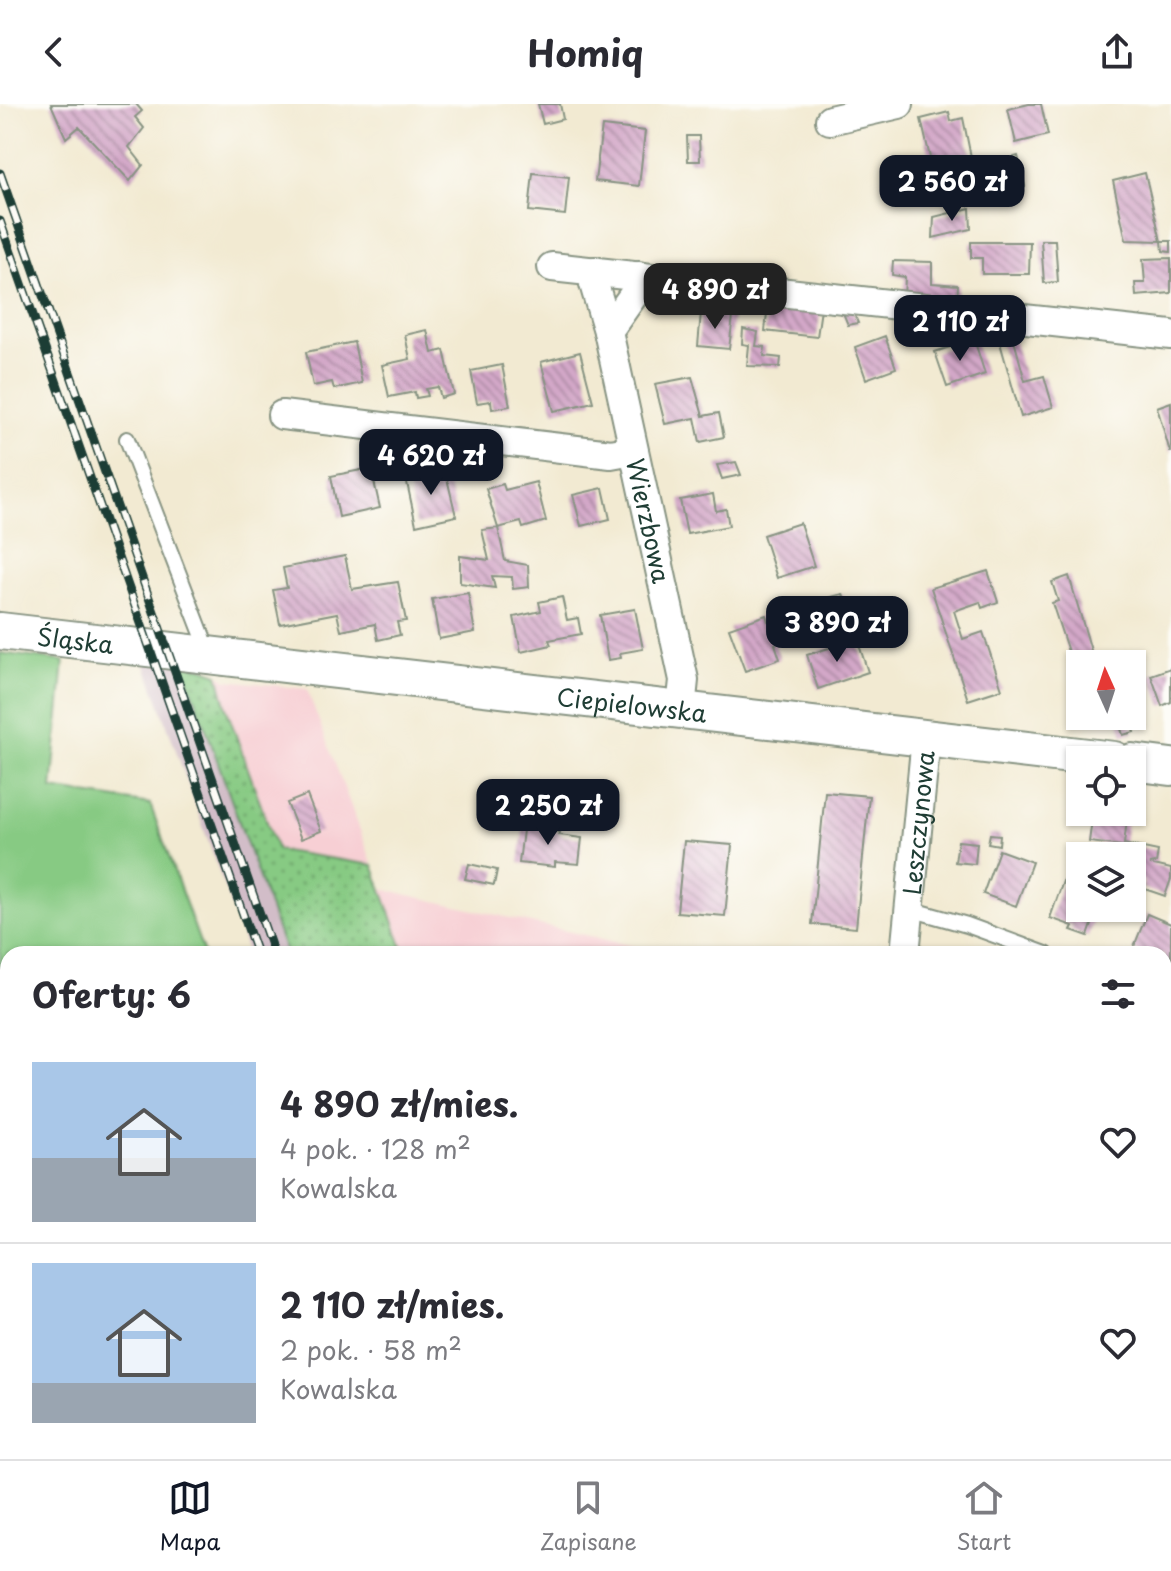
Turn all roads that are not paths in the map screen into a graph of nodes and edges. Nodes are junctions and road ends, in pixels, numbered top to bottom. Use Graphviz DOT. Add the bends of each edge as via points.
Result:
graph roads {
  1 [pos="899,104"];
  2 [pos="830,120"];
  3 [pos="552,267"];
  4 [pos="595,271"];
  5 [pos="639,276"];
  6 [pos="608,331"];
  7 [pos="1171,335"];
  8 [pos="282,415"];
  9 [pos="127,439"];
  10 [pos="633,450"];
  11 [pos="0,631"];
  12 [pos="150,648"];
  13 [pos="211,655"];
  14 [pos="681,709"];
  15 [pos="926,738"];
  16 [pos="1066,754"];
  17 [pos="1146,764"];
  18 [pos="1171,767"];
  19 [pos="910,909"];
  20 [pos="906,946"];
  21 [pos="1024,946"];
  1 -- 2 [label="street"];
  3 -- 4 [label="street"];
  4 -- 5 [label="street"];
  4 -- 6 [label="street, Wierzbowa"];
  5 -- 6 [label="street" via="637,290"];
  5 -- 7 [label="street"];
  6 -- 10 [label="street, Wierzbowa"];
  8 -- 10 [label="street" via="611,454"];
  9 -- 13 [label="lane"];
  10 -- 14 [label="street, Wierzbowa" via="684,680"];
  11 -- 12 [label="street, Śląska"];
  12 -- 13 [label="street, Ciepielowska"];
  13 -- 14 [label="street, Ciepielowska"];
  14 -- 15 [label="street, Ciepielowska"];
  15 -- 16 [label="street, Ciepielowska"];
  15 -- 19 [label="street, Leszczynowa"];
  17 -- 18 [label="street"];
  19 -- 20 [label="street, Leszczynowa"];
  19 -- 21 [label="lane, Leszczynowa"];
}
